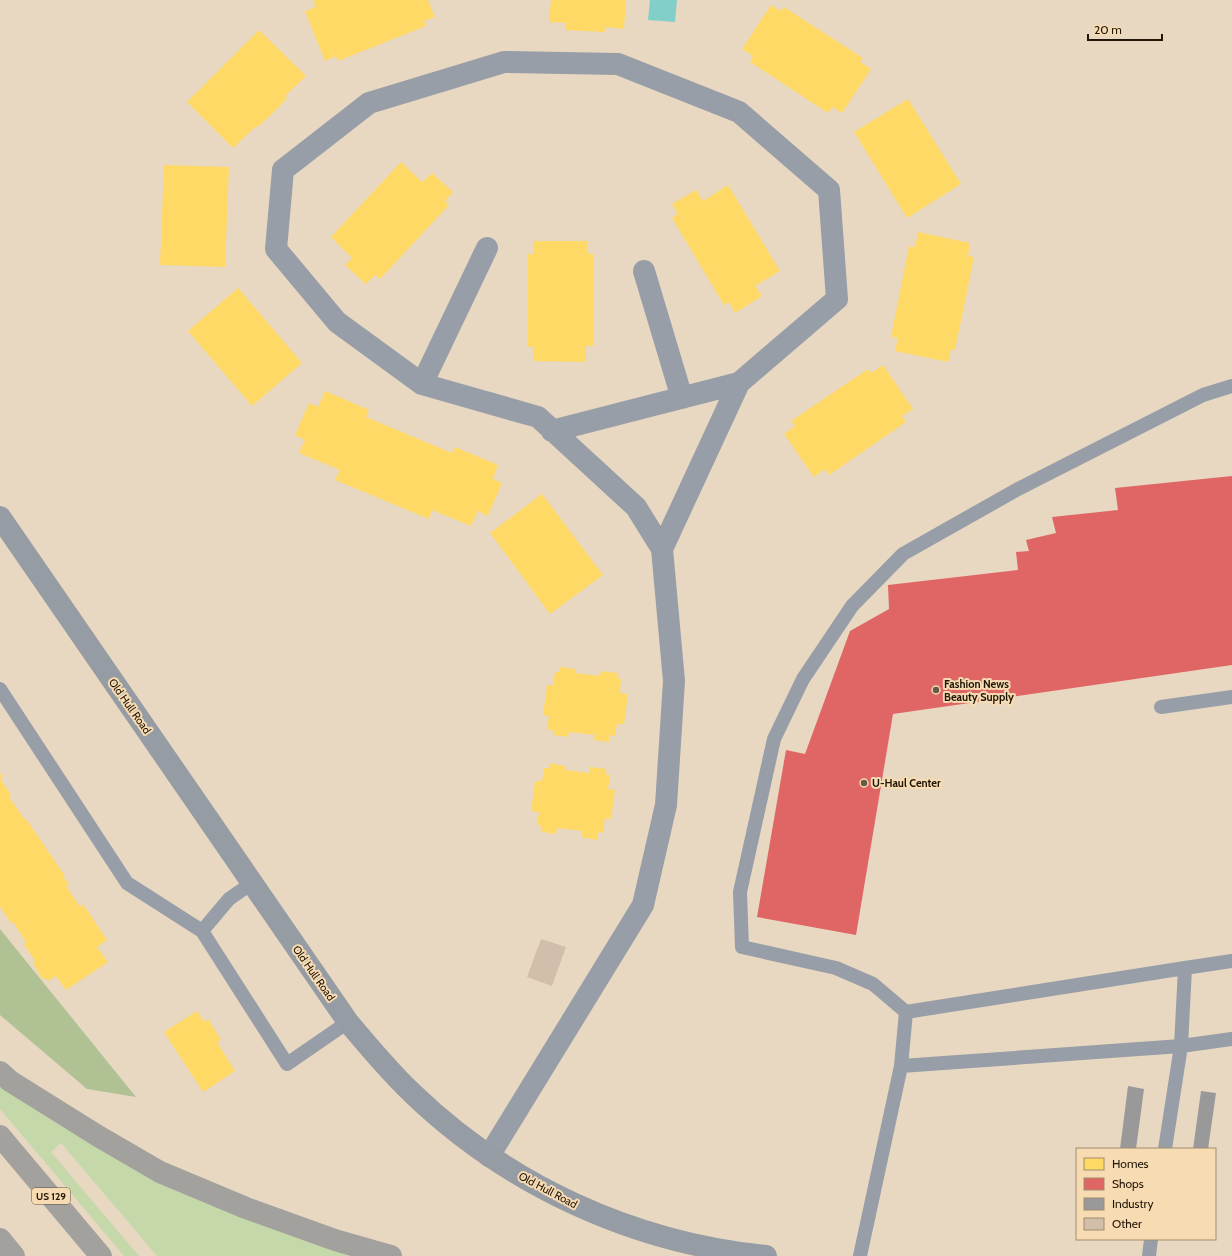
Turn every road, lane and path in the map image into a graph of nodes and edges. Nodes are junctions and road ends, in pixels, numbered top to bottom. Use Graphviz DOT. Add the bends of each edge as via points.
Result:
graph roads {
  1 [pos="487,248"];
  2 [pos="644,271"];
  3 [pos="739,383"];
  4 [pos="422,384"];
  5 [pos="1232,386"];
  6 [pos="682,398"];
  7 [pos="552,431"];
  8 [pos="0,517"];
  9 [pos="662,549"];
  10 [pos="0,689"];
  11 [pos="1232,697"];
  12 [pos="4,706"];
  13 [pos="1161,707"];
  14 [pos="252,883"];
  15 [pos="202,931"];
  16 [pos="1232,961"];
  17 [pos="1185,968"];
  18 [pos="906,1012"];
  19 [pos="348,1022"];
  20 [pos="1232,1039"];
  21 [pos="1181,1046"];
  22 [pos="901,1066"];
  23 [pos="0,1072"];
  24 [pos="0,1136"];
  25 [pos="1165,1148"];
  26 [pos="489,1156"];
  27 [pos="0,1239"];
  28 [pos="1151,1240"];
  29 [pos="14,1256"];
  30 [pos="101,1256"];
  31 [pos="391,1256"];
  32 [pos="766,1256"];
  33 [pos="860,1256"];
  34 [pos="1149,1256"];
  1 -- 4 [label="street"];
  2 -- 6 [label="street"];
  3 -- 4 [label="street" via="838,299 829,190 739,112 618,64 504,62 369,102 283,170 276,249 337,322"];
  3 -- 6 [label="street"];
  3 -- 9 [label="street"];
  4 -- 7 [label="street" via="538,417"];
  5 -- 18 [label="lane" via="1203,395 1018,489 903,554 852,606 803,679 774,739 740,892 742,947 836,968 873,984"];
  6 -- 7 [label="street"];
  7 -- 9 [label="street" via="636,507"];
  8 -- 14 [label="main road, Old Hull Road"];
  9 -- 26 [label="street" via="674,681 666,805 643,905"];
  10 -- 12 [label="lane"];
  11 -- 13 [label="lane"];
  12 -- 15 [label="lane" via="127,883"];
  14 -- 15 [label="lane" via="229,898"];
  14 -- 19 [label="main road, Old Hull Road"];
  15 -- 19 [label="lane" via="287,1064"];
  16 -- 17 [label="lane"];
  17 -- 18 [label="lane"];
  17 -- 21 [label="lane"];
  18 -- 22 [label="lane"];
  19 -- 26 [label="main road, Old Hull Road" via="411,1092 455,1131"];
  20 -- 21 [label="lane"];
  21 -- 22 [label="lane"];
  21 -- 25 [label="lane"];
  22 -- 33 [label="lane"];
  23 -- 31 [label="highway" via="10,1081 98,1136 160,1172 246,1208 335,1240"];
  24 -- 30 [label="highway, US 129"];
  26 -- 32 [label="main road, Old Hull Road" via="543,1189 615,1221 704,1247"];
  27 -- 29 [label="highway"];
  28 -- 34 [label="lane"];
}
